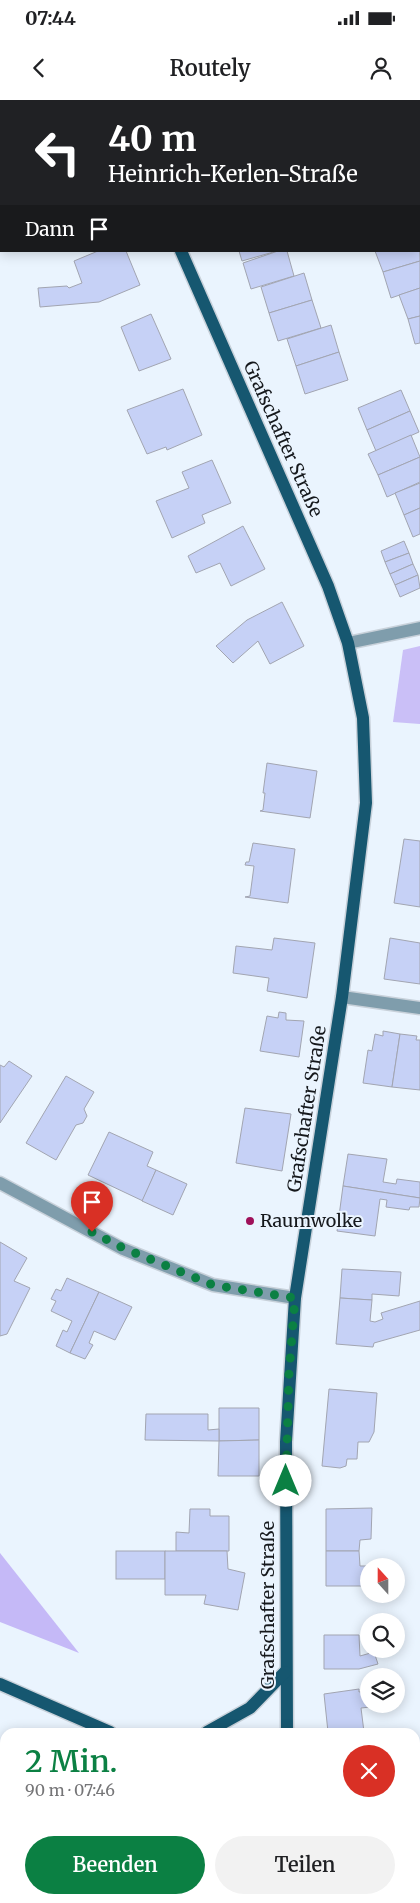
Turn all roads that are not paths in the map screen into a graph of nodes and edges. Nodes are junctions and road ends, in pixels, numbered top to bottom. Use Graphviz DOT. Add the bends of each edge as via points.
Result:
graph roads {
  1 [pos="181,252"];
  2 [pos="420,628"];
  3 [pos="348,644"];
  4 [pos="342,998"];
  5 [pos="420,1008"];
  6 [pos="0,1183"];
  7 [pos="295,1298"];
  8 [pos="285,1672"];
  9 [pos="0,1684"];
  10 [pos="101,1728"];
  11 [pos="214,1728"];
  12 [pos="287,1728"];
  1 -- 3 [label="main road, Grafschafter Straße" via="328,586"];
  2 -- 3 [label="street"];
  3 -- 4 [label="main road, Grafschafter Straße" via="363,718 366,802"];
  4 -- 5 [label="street"];
  4 -- 7 [label="main road, Grafschafter Straße"];
  6 -- 7 [label="street" via="123,1248 213,1285"];
  7 -- 8 [label="main road, Grafschafter Straße" via="286,1442"];
  8 -- 11 [label="main road" via="250,1708"];
  8 -- 12 [label="main road, Grafschafter Straße"];
  9 -- 10 [label="main road"];
}
